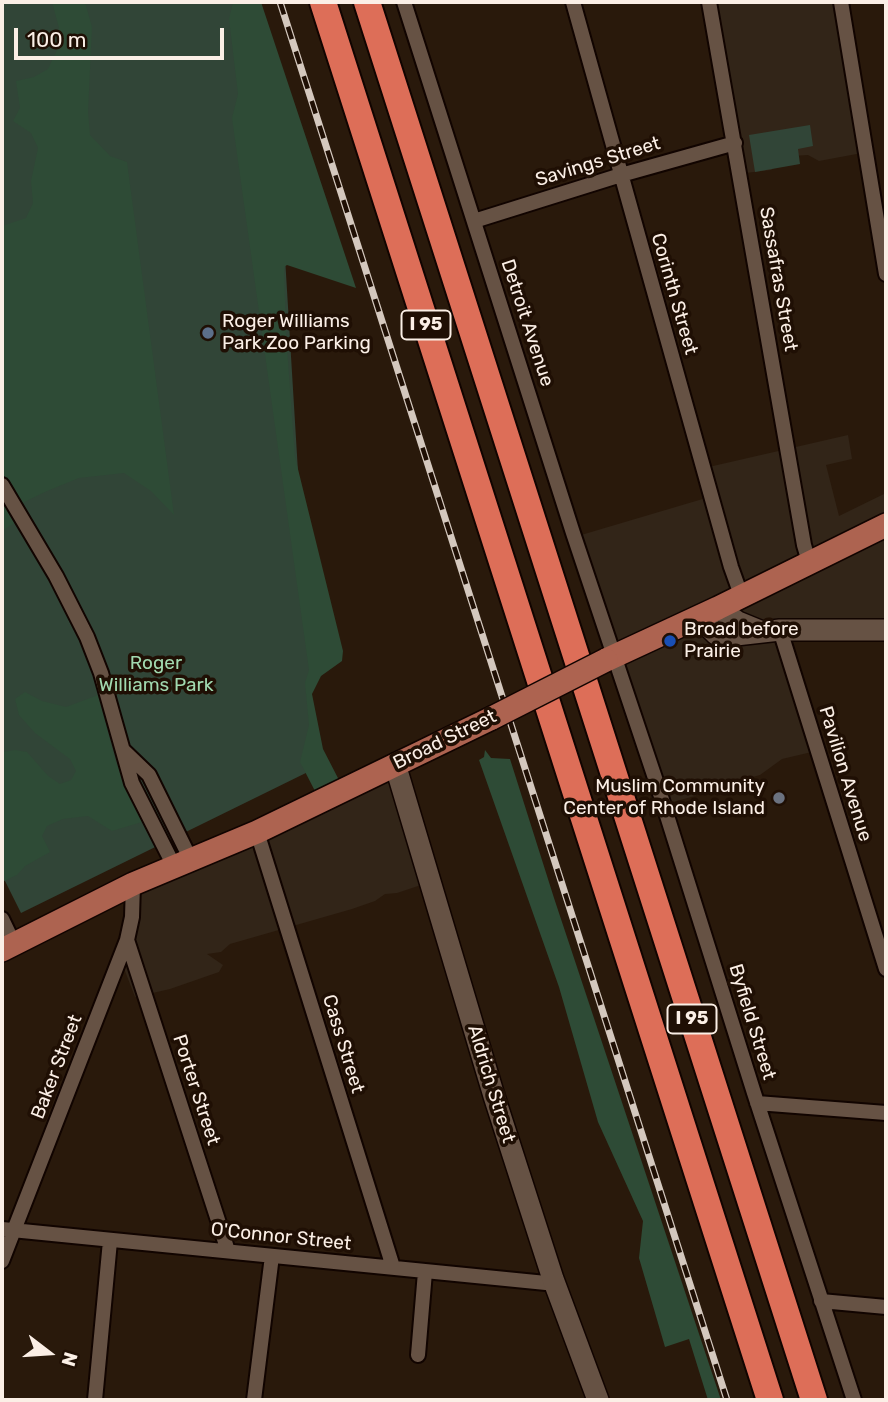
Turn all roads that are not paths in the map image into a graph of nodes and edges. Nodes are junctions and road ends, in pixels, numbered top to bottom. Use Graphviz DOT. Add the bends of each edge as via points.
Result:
graph roads {
  1 [pos="323,2"];
  2 [pos="368,2"];
  3 [pos="404,2"];
  4 [pos="573,2"];
  5 [pos="709,2"];
  6 [pos="841,2"];
  7 [pos="734,143"];
  8 [pos="621,175"];
  9 [pos="474,221"];
  10 [pos="886,274"];
  11 [pos="2,485"];
  12 [pos="886,525"];
  13 [pos="810,562"];
  14 [pos="741,595"];
  15 [pos="709,612"];
  16 [pos="770,630"];
  17 [pos="886,630"];
  18 [pos="611,658"];
  19 [pos="395,764"];
  20 [pos="257,832"];
  21 [pos="183,863"];
  22 [pos="133,884"];
  23 [pos="2,919"];
  24 [pos="127,940"];
  25 [pos="8,947"];
  26 [pos="886,970"];
  27 [pos="757,1103"];
  28 [pos="886,1113"];
  29 [pos="8,1230"];
  30 [pos="110,1241"];
  31 [pos="228,1251"];
  32 [pos="272,1256"];
  33 [pos="2,1261"];
  34 [pos="393,1267"];
  35 [pos="425,1272"];
  36 [pos="556,1284"];
  37 [pos="821,1301"];
  38 [pos="886,1307"];
  39 [pos="418,1355"];
  40 [pos="95,1400"];
  41 [pos="254,1400"];
  42 [pos="598,1400"];
  43 [pos="770,1400"];
  44 [pos="814,1400"];
  45 [pos="854,1400"];
  1 -- 43 [label="highway, I 95"];
  2 -- 44 [label="highway, I 95"];
  3 -- 9 [label="street, Detroit Avenue"];
  4 -- 8 [label="street, Corinth Street"];
  5 -- 7 [label="street, Sassafras Street"];
  6 -- 10 [label="street"];
  7 -- 8 [label="street, Savings Street"];
  7 -- 13 [label="street, Sassafras Street" via="802,538"];
  8 -- 9 [label="street, Savings Street"];
  8 -- 14 [label="street, Corinth Street"];
  9 -- 18 [label="street, Detroit Avenue"];
  11 -- 21 [label="street" via="57,576 87,637 123,750 149,775"];
  12 -- 13 [label="main road, Broad Street"];
  13 -- 14 [label="main road, Broad Street"];
  14 -- 15 [label="main road, Broad Street"];
  15 -- 16 [label="street"];
  15 -- 18 [label="main road, Broad Street"];
  16 -- 17 [label="street"];
  16 -- 26 [label="street, Pavilion Avenue"];
  18 -- 19 [label="main road, Broad Street, bridge"];
  18 -- 27 [label="street, Byfield Street"];
  19 -- 20 [label="main road, Broad Street"];
  19 -- 36 [label="street, Aldrich Street" via="494,1096"];
  20 -- 21 [label="main road, Broad Street"];
  20 -- 34 [label="street, Cass Street"];
  21 -- 22 [label="main road, Broad Street"];
  22 -- 24 [label="street, Baker Street"];
  22 -- 25 [label="main road, Broad Street"];
  23 -- 25 [label="street"];
  24 -- 29 [label="street, Baker Street"];
  24 -- 31 [label="street, Porter Street"];
  27 -- 28 [label="street"];
  27 -- 37 [label="street, Byfield Street"];
  29 -- 30 [label="street, O'Connor Street"];
  29 -- 33 [label="street, Baker Street"];
  30 -- 31 [label="street, O'Connor Street"];
  30 -- 40 [label="street"];
  31 -- 32 [label="street, O'Connor Street"];
  32 -- 34 [label="street, O'Connor Street"];
  32 -- 41 [label="street"];
  34 -- 35 [label="street, O'Connor Street"];
  35 -- 36 [label="street, O'Connor Street"];
  35 -- 39 [label="street"];
  36 -- 42 [label="street, Aldrich Street"];
  37 -- 38 [label="street"];
  37 -- 45 [label="street, Byfield Street"];
}
